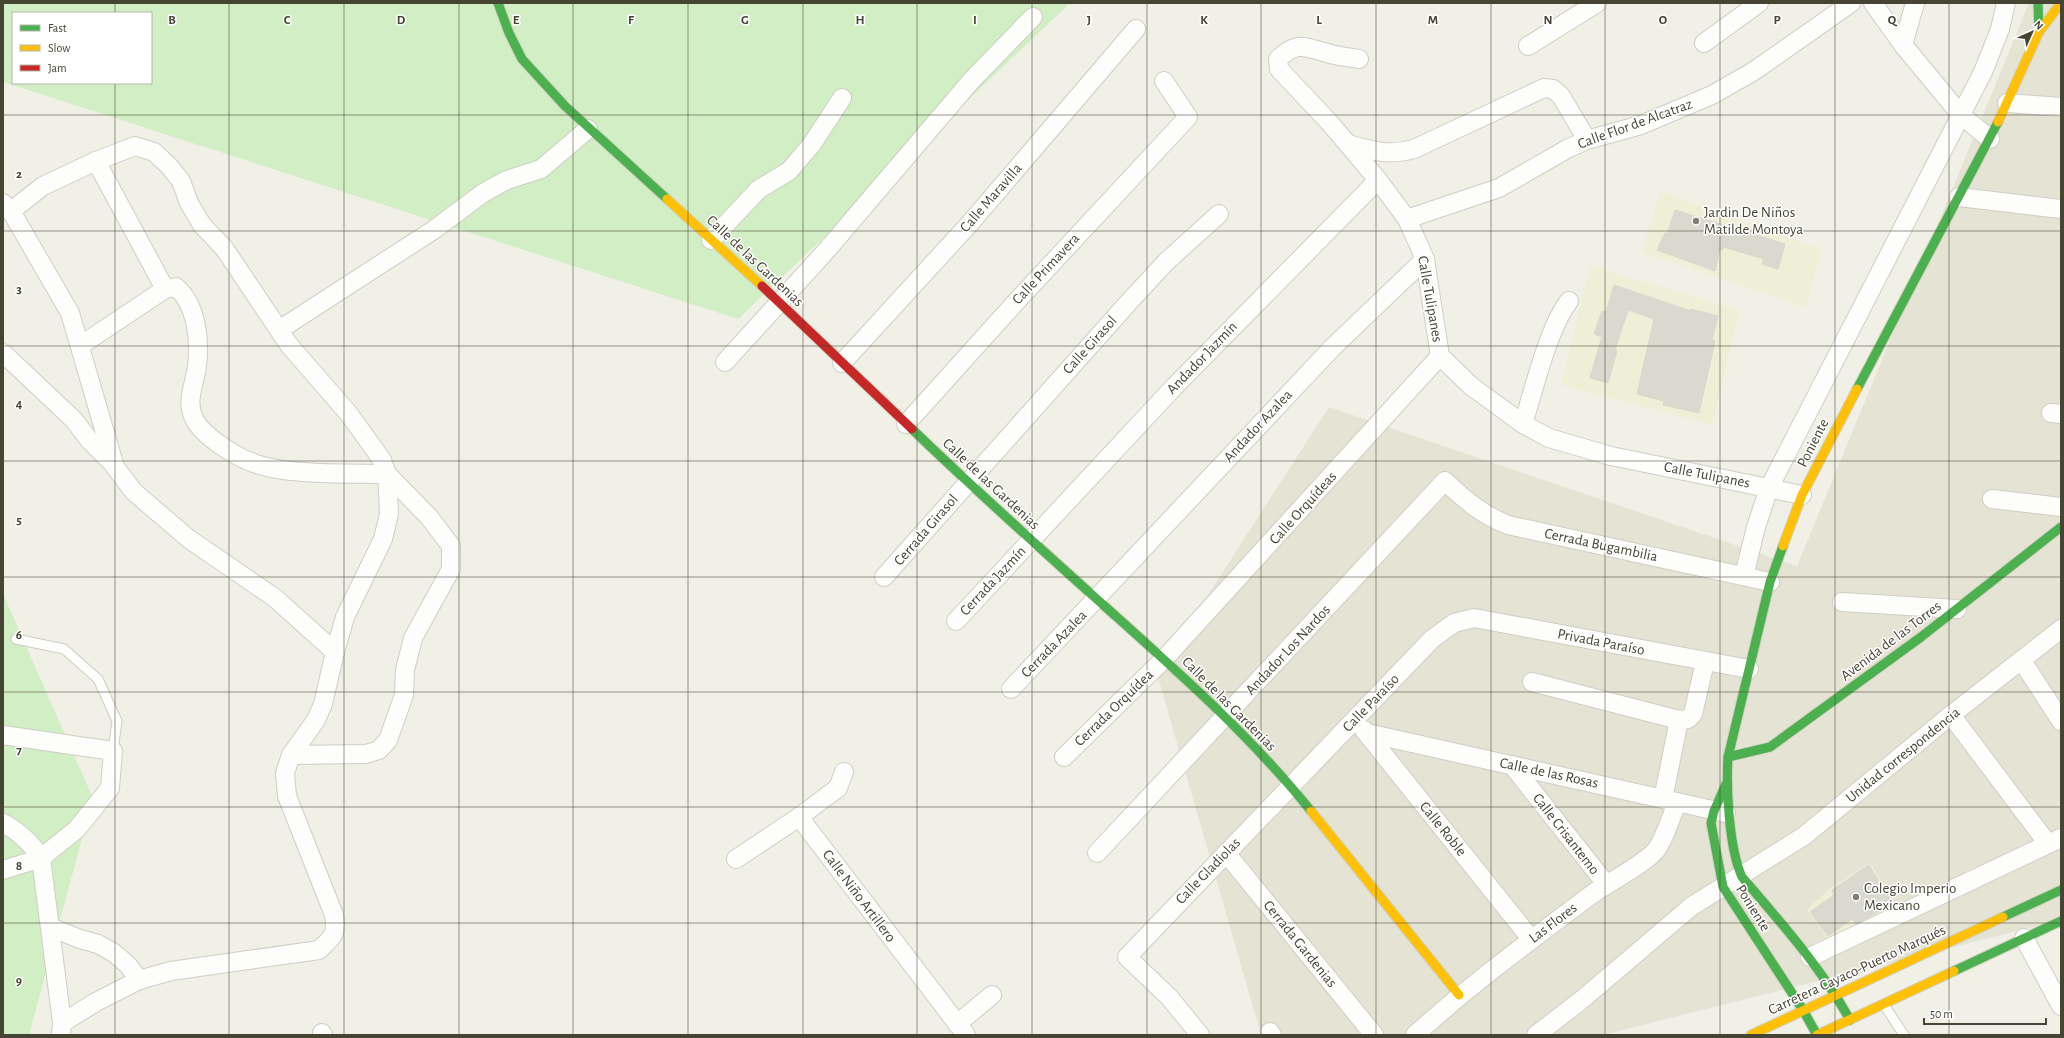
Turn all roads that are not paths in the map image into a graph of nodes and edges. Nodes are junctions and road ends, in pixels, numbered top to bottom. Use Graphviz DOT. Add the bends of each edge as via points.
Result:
graph roads {
  1 [pos="498,3"];
  2 [pos="1597,3"];
  3 [pos="1759,3"];
  4 [pos="1851,3"];
  5 [pos="1873,3"];
  6 [pos="1915,3"];
  7 [pos="2006,3"];
  8 [pos="2038,3"];
  9 [pos="2061,3"];
  10 [pos="1034,17"];
  11 [pos="1136,29"];
  12 [pos="2039,32"];
  13 [pos="1704,43"];
  14 [pos="1528,46"];
  15 [pos="1903,46"];
  16 [pos="1359,59"];
  17 [pos="1164,81"];
  18 [pos="842,98"];
  19 [pos="2007,103"];
  20 [pos="2061,107"];
  21 [pos="1961,115"];
  22 [pos="588,129"];
  23 [pos="1990,139"];
  24 [pos="1587,140"];
  25 [pos="1348,144"];
  26 [pos="96,162"];
  27 [pos="1378,180"];
  28 [pos="1959,197"];
  29 [pos="7,207"];
  30 [pos="2061,208"];
  31 [pos="1219,214"];
  32 [pos="1407,220"];
  33 [pos="711,240"];
  34 [pos="1425,259"];
  35 [pos="165,289"];
  36 [pos="1569,301"];
  37 [pos="780,302"];
  38 [pos="279,330"];
  39 [pos="81,345"];
  40 [pos="3,353"];
  41 [pos="1440,356"];
  42 [pos="724,362"];
  43 [pos="842,363"];
  44 [pos="906,424"];
  45 [pos="1523,424"];
  46 [pos="115,467"];
  47 [pos="387,474"];
  48 [pos="967,482"];
  49 [pos="1445,482"];
  50 [pos="1769,488"];
  51 [pos="1802,495"];
  52 [pos="1992,499"];
  53 [pos="2061,507"];
  54 [pos="2061,527"];
  55 [pos="1031,540"];
  56 [pos="1744,576"];
  57 [pos="884,577"];
  58 [pos="1770,582"];
  59 [pos="1097,599"];
  60 [pos="1842,602"];
  61 [pos="1958,609"];
  62 [pos="956,621"];
  63 [pos="1454,623"];
  64 [pos="2061,629"];
  65 [pos="16,639"];
  66 [pos="335,652"];
  67 [pos="1164,660"];
  68 [pos="2022,661"];
  69 [pos="1705,662"];
  70 [pos="1749,669"];
  71 [pos="1532,682"];
  72 [pos="1011,689"];
  73 [pos="1951,715"];
  74 [pos="1225,718"];
  75 [pos="1355,719"];
  76 [pos="1684,719"];
  77 [pos="2061,721"];
  78 [pos="1367,734"];
  79 [pos="3,735"];
  80 [pos="113,751"];
  81 [pos="292,755"];
  82 [pos="1064,757"];
  83 [pos="1728,757"];
  84 [pos="1512,765"];
  85 [pos="844,772"];
  86 [pos="1726,784"];
  87 [pos="1291,786"];
  88 [pos="1670,801"];
  89 [pos="1722,812"];
  90 [pos="799,817"];
  91 [pos="3,823"];
  92 [pos="2055,841"];
  93 [pos="1097,853"];
  94 [pos="1226,853"];
  95 [pos="41,858"];
  96 [pos="736,859"];
  97 [pos="3,870"];
  98 [pos="1742,877"];
  99 [pos="1606,884"];
  100 [pos="1723,887"];
  101 [pos="2061,890"];
  102 [pos="2061,921"];
  103 [pos="50,927"];
  104 [pos="2024,938"];
  105 [pos="1531,939"];
  106 [pos="1810,956"];
  107 [pos="139,980"];
  108 [pos="992,995"];
  109 [pos="1459,995"];
  110 [pos="1836,995"];
  111 [pos="1884,1005"];
  112 [pos="2061,1006"];
  113 [pos="1803,1010"];
  114 [pos="1850,1020"];
  115 [pos="62,1029"];
  116 [pos="962,1030"];
  117 [pos="1200,1035"];
  118 [pos="1374,1035"];
  119 [pos="1415,1035"];
  120 [pos="1536,1035"];
  121 [pos="1751,1035"];
  122 [pos="1817,1035"];
  123 [pos="1904,1035"];
  1 -- 22 [label="street, Calle de las Gardenias" via="508,33 522,59"];
  2 -- 14 [label="street"];
  3 -- 13 [label="street"];
  4 -- 24 [label="street, Calle Flor de Alcatraz" via="1754,71 1712,95 1641,124"];
  5 -- 15 [label="street"];
  6 -- 15 [label="street"];
  7 -- 21 [label="street" via="2000,29 1983,72"];
  8 -- 12 [label="street"];
  9 -- 12 [label="street"];
  10 -- 37 [label="street" via="971,81"];
  11 -- 43 [label="street, Calle Maravilla" via="972,220"];
  12 -- 19 [label="street, Poniente"];
  15 -- 21 [label="street"];
  16 -- 25 [label="street, Calle Tulipanes" via="1325,53 1307,46 1287,50 1278,59 1279,69"];
  17 -- 44 [label="street, Calle Primavera" via="1188,117"];
  18 -- 33 [label="street" via="812,144 789,171 759,190"];
  19 -- 20 [label="street"];
  19 -- 23 [label="street, Poniente"];
  21 -- 23 [label="street"];
  21 -- 50 [label="street"];
  22 -- 33 [label="street, Calle de las Gardenias"];
  22 -- 38 [label="street" via="541,169 507,180 483,193 429,233"];
  23 -- 28 [label="street, Poniente"];
  24 -- 25 [label="street" via="1561,96 1553,89 1544,88 1414,149 1399,153 1383,152"];
  24 -- 32 [label="street, Calle Flor de Alcatraz" via="1499,188"];
  25 -- 27 [label="street, Calle Tulipanes"];
  26 -- 29 [label="street" via="43,186"];
  26 -- 35 [label="street"];
  26 -- 38 [label="street" via="135,146 154,152 181,181 189,203 202,224 224,248"];
  27 -- 32 [label="street, Calle Tulipanes"];
  27 -- 55 [label="street, Andador Jazmín" via="1173,388"];
  28 -- 30 [label="street"];
  28 -- 51 [label="street, Poniente"];
  29 -- 39 [label="street" via="70,313"];
  31 -- 48 [label="street, Calle Girasol" via="1166,262"];
  32 -- 34 [label="street, Calle Tulipanes"];
  33 -- 37 [label="street, Calle de las Gardenias"];
  34 -- 41 [label="street, Calle Tulipanes"];
  34 -- 59 [label="street, Andador Azalea" via="1332,347"];
  35 -- 39 [label="street"];
  35 -- 47 [label="street" via="176,288 182,292 188,300 197,330 197,367 189,398 193,417 225,449 252,463 287,470"];
  36 -- 45 [label="street" via="1555,326"];
  37 -- 42 [label="street"];
  37 -- 43 [label="street, Calle de las Gardenias"];
  38 -- 47 [label="street" via="349,414 382,460"];
  39 -- 46 [label="street"];
  40 -- 46 [label="street" via="74,420"];
  41 -- 45 [label="street, Calle Tulipanes" via="1471,386"];
  41 -- 67 [label="street, Calle Orquídeas"];
  43 -- 44 [label="street, Calle de las Gardenias"];
  44 -- 48 [label="street, Calle de las Gardenias"];
  45 -- 50 [label="street, Calle Tulipanes" via="1548,438 1611,456"];
  46 -- 66 [label="street" via="134,492 189,539 275,598"];
  47 -- 66 [label="street" via="389,514 383,539 345,617"];
  47 -- 81 [label="street" via="429,518 451,546 451,569 413,638 405,670 404,695 388,740 379,750 366,754"];
  48 -- 55 [label="street, Calle de las Gardenias"];
  48 -- 57 [label="street, Cerrada Girasol"];
  49 -- 56 [label="street, Cerrada Bugambilia" via="1488,517 1508,524"];
  49 -- 74 [label="street, Andador Los Nardos"];
  50 -- 51 [label="street, Calle Tulipanes"];
  50 -- 56 [label="street"];
  51 -- 58 [label="street, Poniente"];
  52 -- 53 [label="street"];
  54 -- 61 [label="street, Avenida de las Torres"];
  55 -- 59 [label="street, Calle de las Gardenias"];
  55 -- 62 [label="street, Cerrada Jazmín"];
  56 -- 58 [label="street, Cerrada Bugambilia"];
  58 -- 70 [label="street, Poniente"];
  59 -- 67 [label="street, Calle de las Gardenias"];
  59 -- 72 [label="street, Cerrada Azalea"];
  60 -- 61 [label="street"];
  61 -- 83 [label="street, Avenida de las Torres" via="1770,747"];
  63 -- 69 [label="street, Privada Paraíso" via="1474,618"];
  63 -- 75 [label="street, Calle Paraíso" via="1432,639"];
  64 -- 68 [label="street, Unidad correspondencia"];
  65 -- 80 [label="lane" via="64,649 98,679 117,721"];
  66 -- 81 [label="street" via="323,704 316,720"];
  67 -- 74 [label="street, Calle de las Gardenias"];
  67 -- 82 [label="street, Cerrada Orquídea"];
  68 -- 73 [label="street, Unidad correspondencia"];
  68 -- 77 [label="street"];
  69 -- 70 [label="street, Privada Paraíso"];
  69 -- 76 [label="street, Las Flores" via="1693,714"];
  70 -- 83 [label="street, Poniente"];
  71 -- 76 [label="street"];
  73 -- 92 [label="street"];
  73 -- 98 [label="street, Unidad correspondencia" via="1804,836"];
  74 -- 87 [label="street, Calle de las Gardenias"];
  74 -- 93 [label="street, Andador Los Nardos"];
  75 -- 78 [label="street, Calle Roble"];
  75 -- 87 [label="street, Calle Paraíso"];
  76 -- 88 [label="street, Las Flores"];
  78 -- 84 [label="street, Calle de las Rosas"];
  78 -- 105 [label="street, Calle Roble"];
  79 -- 80 [label="street"];
  80 -- 95 [label="street" via="110,788 77,829"];
  81 -- 107 [label="street" via="284,773 287,796 334,915 336,930 332,936 318,950 171,971"];
  83 -- 86 [label="street, Poniente"];
  84 -- 88 [label="street, Calle de las Rosas"];
  84 -- 99 [label="street, Calle Crisantemo"];
  85 -- 90 [label="street" via="838,788"];
  86 -- 89 [label="street, Poniente"];
  86 -- 89 [label="street, Poniente"];
  87 -- 94 [label="street, Calle Gladiolas"];
  87 -- 109 [label="street, Calle de las Gardenias"];
  88 -- 89 [label="street, Calle de las Rosas"];
  88 -- 99 [label="street, Las Flores" via="1656,849"];
  89 -- 98 [label="street, Poniente"];
  89 -- 100 [label="street, Poniente" via="1711,823"];
  90 -- 96 [label="street"];
  90 -- 116 [label="street, Calle Niño Artillero"];
  91 -- 95 [label="street" via="31,843"];
  92 -- 106 [label="street"];
  94 -- 117 [label="street, Calle Gladiolas" via="1127,957 1169,997"];
  94 -- 118 [label="street, Cerrada Gardenias"];
  95 -- 97 [label="street"];
  95 -- 103 [label="street"];
  98 -- 100 [label="street"];
  98 -- 106 [label="street, Poniente"];
  99 -- 105 [label="street, Las Flores"];
  100 -- 113 [label="street, Poniente"];
  100 -- 120 [label="street" via="1692,906"];
  101 -- 110 [label="street, Carretera Cayaco-Puerto Marqués"];
  102 -- 104 [label="street"];
  103 -- 107 [label="street" via="98,944 114,953 128,965"];
  103 -- 115 [label="street"];
  104 -- 111 [label="street"];
  104 -- 112 [label="street"];
  105 -- 109 [label="street, Las Flores"];
  106 -- 110 [label="street, Poniente"];
  107 -- 115 [label="street" via="96,1002"];
  108 -- 116 [label="street"];
  109 -- 119 [label="street, Las Flores"];
  110 -- 113 [label="street, Carretera Cayaco-Puerto Marqués"];
  110 -- 114 [label="street, Poniente"];
  111 -- 114 [label="street"];
  111 -- 123 [label="lane"];
  113 -- 121 [label="street, Carretera Cayaco-Puerto Marqués"];
  113 -- 122 [label="street, Poniente"];
  114 -- 122 [label="street"];
}
